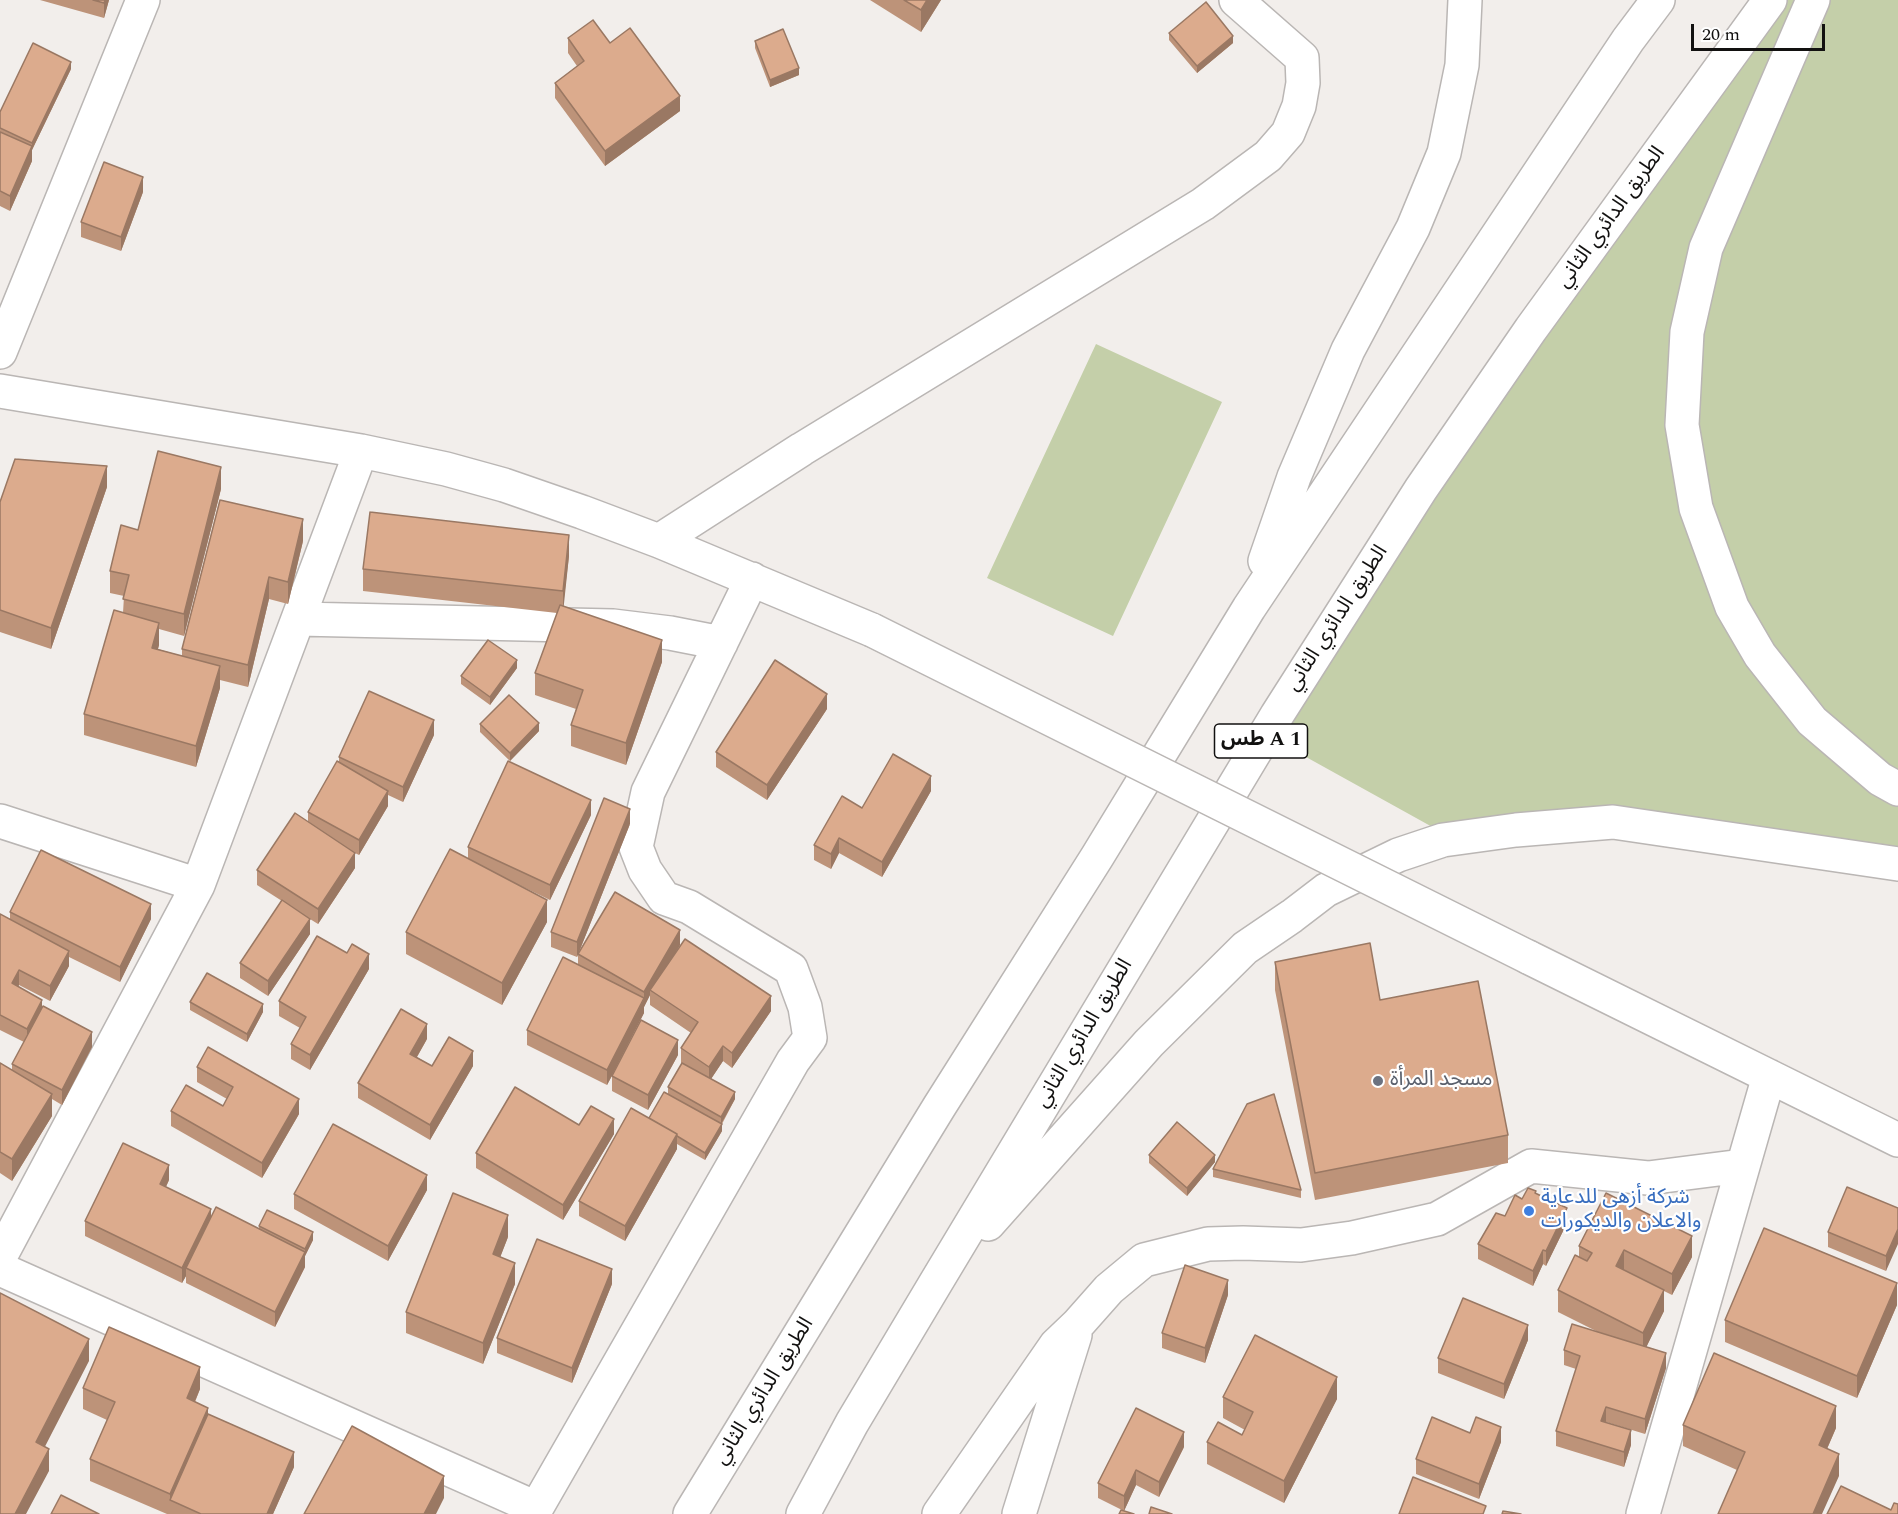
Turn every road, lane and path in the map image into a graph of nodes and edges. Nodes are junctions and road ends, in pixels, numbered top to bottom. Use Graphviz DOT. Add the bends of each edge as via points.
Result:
graph roads {
  1 [pos="143,0"];
  2 [pos="1236,0"];
  3 [pos="1465,0"];
  4 [pos="1653,0"];
  5 [pos="1658,0"];
  6 [pos="1770,0"];
  7 [pos="1813,0"];
  8 [pos="1628,40"];
  9 [pos="0,352"];
  10 [pos="0,391"];
  11 [pos="361,452"];
  12 [pos="659,541"];
  13 [pos="752,579"];
  14 [pos="1249,608"];
  15 [pos="299,619"];
  16 [pos="721,643"];
  17 [pos="1898,789"];
  18 [pos="0,821"];
  19 [pos="1898,864"];
  20 [pos="198,885"];
  21 [pos="1769,1077"];
  22 [pos="1898,1140"];
  23 [pos="1742,1166"];
  24 [pos="0,1257"];
  25 [pos="0,1269"];
  26 [pos="935,1284"];
  27 [pos="1078,1324"];
  28 [pos="535,1511"];
  29 [pos="690,1514"];
  30 [pos="803,1514"];
  31 [pos="939,1514"];
  32 [pos="1019,1514"];
  33 [pos="1643,1514"];
  1 -- 9 [label="main road"];
  2 -- 12 [label="main road" via="1302,58 1304,83 1299,106 1288,134 1268,156 1203,204"];
  3 -- 14 [label="main road" via="1462,65 1444,153 1413,228 1348,350 1294,477"];
  4 -- 8 [label="main road"];
  5 -- 8 [label="main road, الطريق الدائري الثاني / طس A 1"];
  6 -- 26 [label="main road, الطريق الدائري الثاني / طس A 1" via="1421,489 1277,714"];
  7 -- 17 [label="main road" via="1706,248 1687,332 1682,424 1696,508 1732,607 1812,722 1880,779"];
  8 -- 14 [label="main road, الطريق الدائري الثاني / طس A 1"];
  10 -- 11 [label="main road"];
  11 -- 12 [label="main road" via="504,485"];
  11 -- 15 [label="main road"];
  12 -- 13 [label="main road"];
  13 -- 16 [label="main road"];
  13 -- 21 [label="main road, bridge" via="872,630"];
  14 -- 29 [label="main road, الطريق الدائري الثاني / طس A 1"];
  15 -- 16 [label="main road" via="613,626"];
  15 -- 20 [label="main road"];
  16 -- 28 [label="main road" via="648,792 636,847 645,870 664,898 689,907 791,969 805,1007 810,1038 793,1061"];
  18 -- 20 [label="main road"];
  19 -- 26 [label="main road" via="1612,822 1443,840 1398,855 1326,890 1245,948 1149,1043"];
  20 -- 24 [label="main road"];
  21 -- 22 [label="main road"];
  21 -- 23 [label="main road"];
  23 -- 27 [label="main road" via="1648,1178 1532,1166 1437,1219 1322,1243 1208,1244 1144,1260 1109,1289"];
  23 -- 33 [label="main road"];
  25 -- 28 [label="main road"];
  26 -- 30 [label="main road, الطريق الدائري الثاني / طس A 1"];
  27 -- 31 [label="main road" via="1056,1345"];
  27 -- 32 [label="main road"];
}
